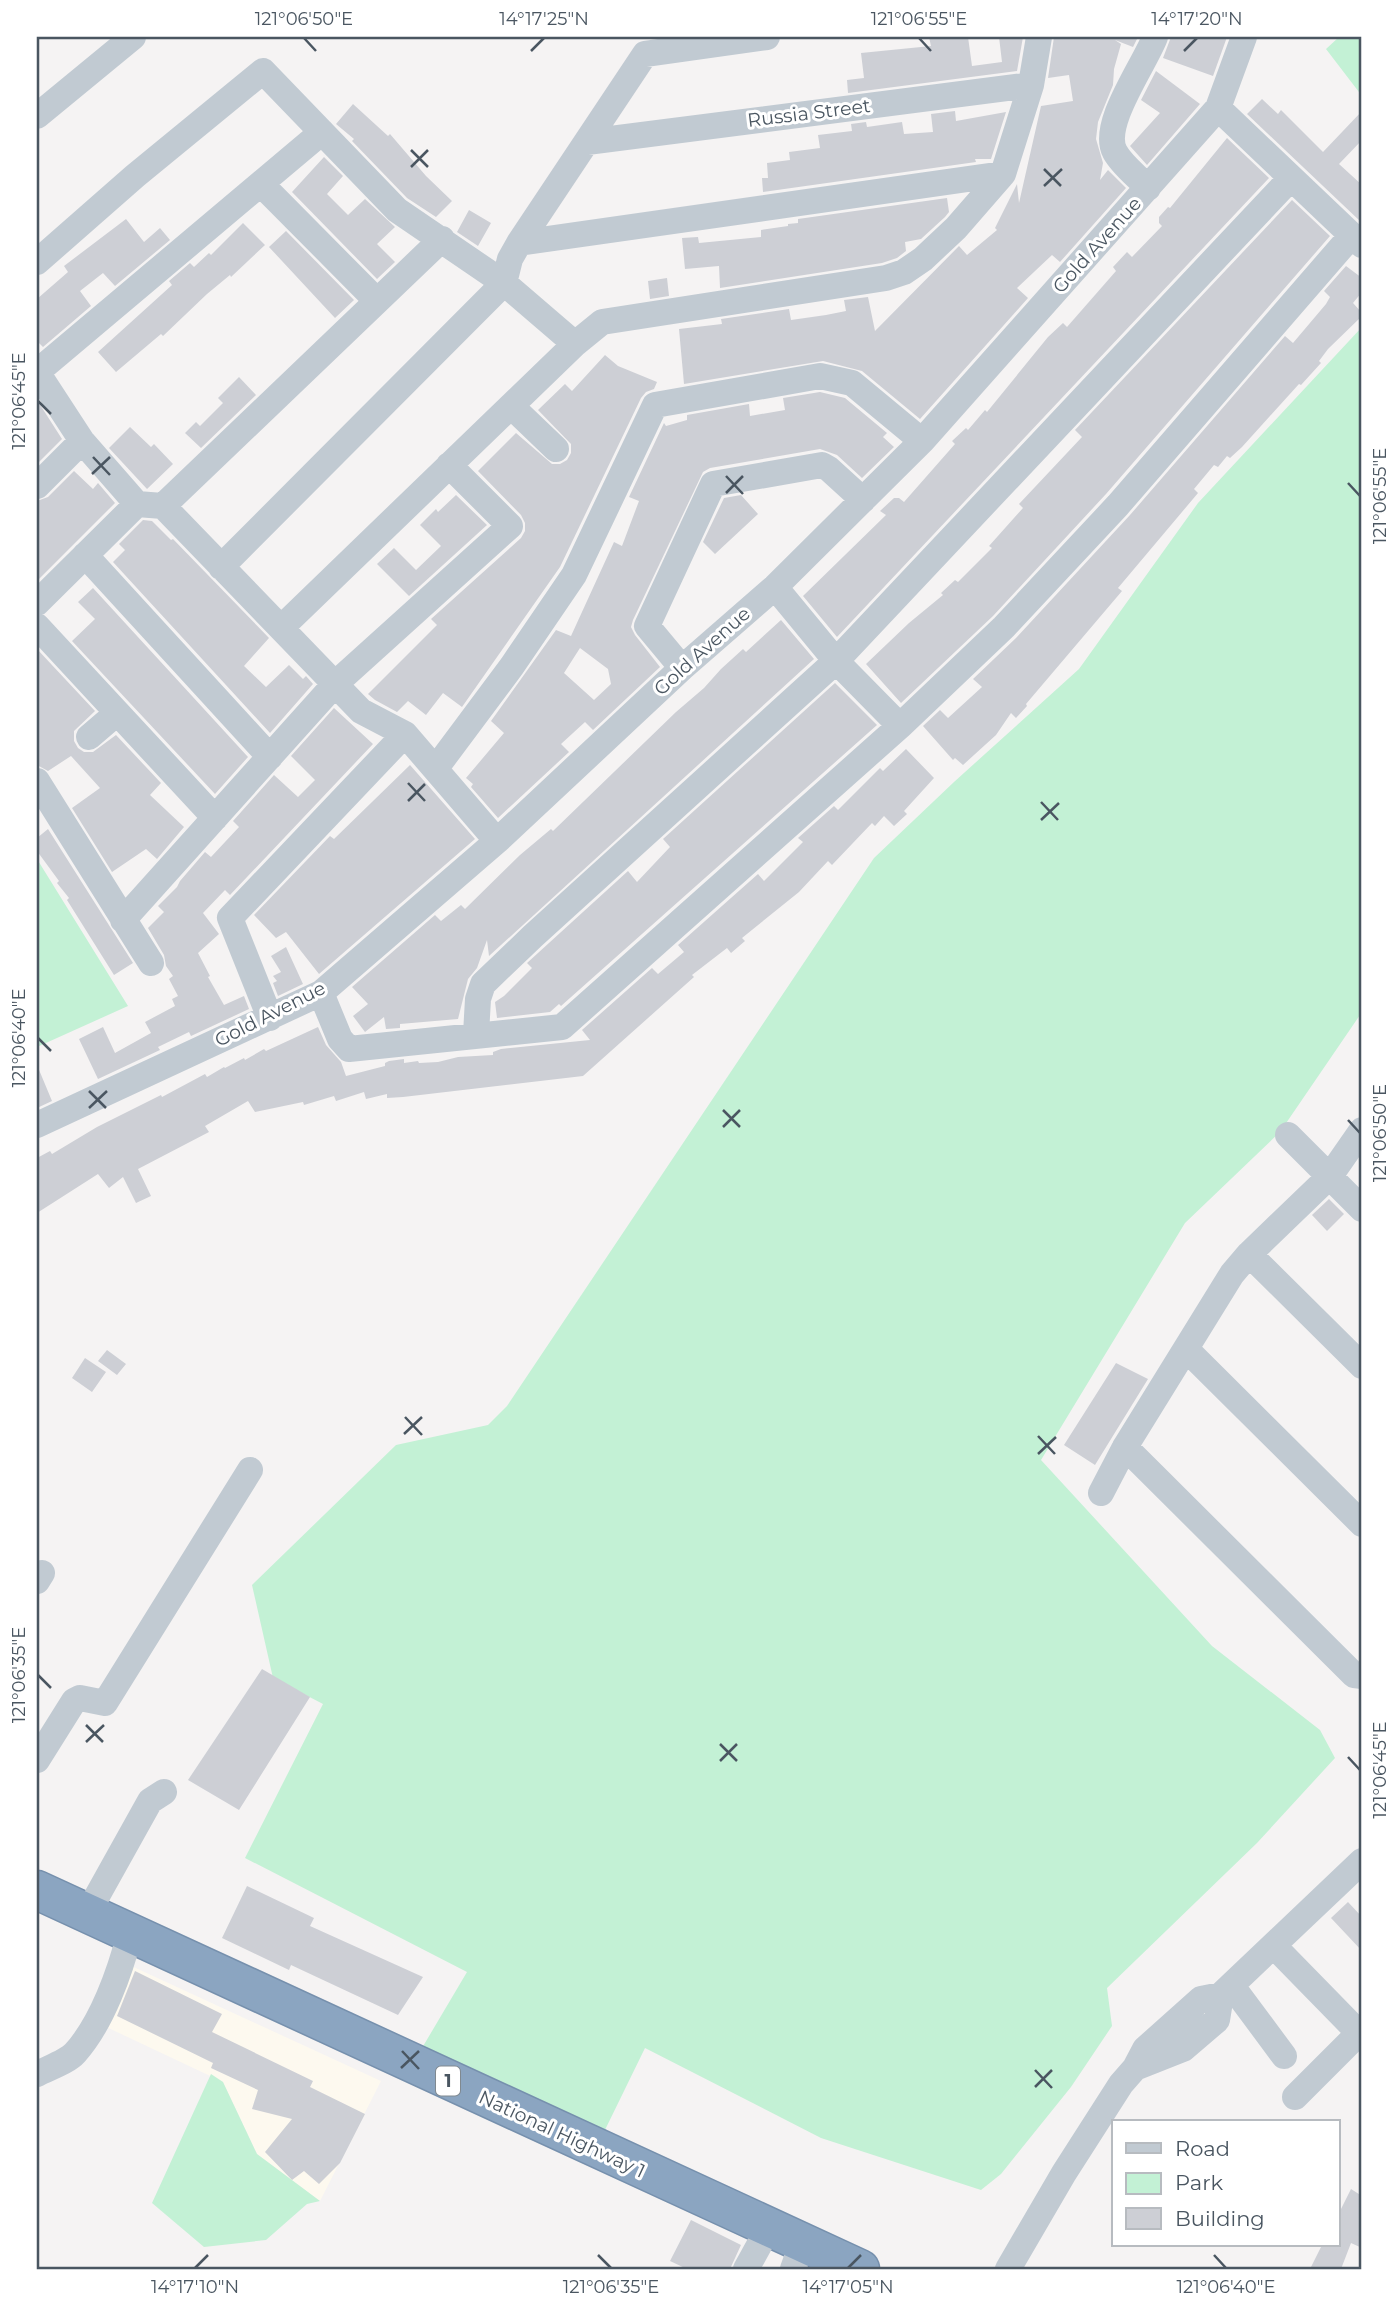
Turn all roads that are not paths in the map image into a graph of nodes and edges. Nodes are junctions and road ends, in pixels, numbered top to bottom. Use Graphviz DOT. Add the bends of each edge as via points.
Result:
graph roads {
  1 [pos="133,37"];
  2 [pos="767,37"];
  3 [pos="1039,37"];
  4 [pos="1155,37"];
  5 [pos="1244,37"];
  6 [pos="1031,85"];
  7 [pos="1218,108"];
  8 [pos="37,116"];
  9 [pos="322,132"];
  10 [pos="587,142"];
  11 [pos="1003,174"];
  12 [pos="1291,178"];
  13 [pos="261,184"];
  14 [pos="1148,188"];
  15 [pos="442,239"];
  16 [pos="1357,240"];
  17 [pos="519,243"];
  18 [pos="37,262"];
  19 [pos="504,283"];
  20 [pos="377,302"];
  21 [pos="575,344"];
  22 [pos="37,372"];
  23 [pos="511,406"];
  24 [pos="82,441"];
  25 [pos="922,441"];
  26 [pos="556,449"];
  27 [pos="449,465"];
  28 [pos="37,486"];
  29 [pos="863,500"];
  30 [pos="150,505"];
  31 [pos="85,555"];
  32 [pos="221,567"];
  33 [pos="775,587"];
  34 [pos="37,603"];
  35 [pos="37,626"];
  36 [pos="281,628"];
  37 [pos="836,661"];
  38 [pos="682,667"];
  39 [pos="335,684"];
  40 [pos="117,713"];
  41 [pos="900,726"];
  42 [pos="405,734"];
  43 [pos="89,737"];
  44 [pos="270,757"];
  45 [pos="436,768"];
  46 [pos="37,781"];
  47 [pos="215,818"];
  48 [pos="498,841"];
  49 [pos="123,920"];
  50 [pos="151,963"];
  51 [pos="321,993"];
  52 [pos="270,1018"];
  53 [pos="475,1034"];
  54 [pos="37,1125"];
  55 [pos="1362,1130"];
  56 [pos="1288,1135"];
  57 [pos="1330,1176"];
  58 [pos="1362,1209"];
  59 [pos="1249,1254"];
  60 [pos="1186,1349"];
  61 [pos="1362,1366"];
  62 [pos="1125,1447"];
  63 [pos="250,1470"];
  64 [pos="1101,1493"];
  65 [pos="1362,1524"];
  66 [pos="1362,1676"];
  67 [pos="37,1760"];
  68 [pos="164,1792"];
  69 [pos="1362,1861"];
  70 [pos="37,1890"];
  71 [pos="87,1913"];
  72 [pos="130,1933"];
  73 [pos="1274,1946"];
  74 [pos="1227,1991"];
  75 [pos="1361,2033"];
  76 [pos="1284,2056"];
  77 [pos="37,2074"];
  78 [pos="1295,2097"];
  79 [pos="768,2229"];
  80 [pos="798,2257"];
  81 [pos="852,2268"];
  82 [pos="746,2269"];
  83 [pos="1008,2269"];
  1 -- 8 [label="street"];
  2 -- 10 [label="street" via="645,54"];
  3 -- 6 [label="street"];
  4 -- 14 [label="street" via="1125,97 1111,139 1115,153"];
  5 -- 7 [label="street, Gold Avenue"];
  6 -- 10 [label="street, Russia Street"];
  6 -- 11 [label="street"];
  7 -- 12 [label="street"];
  7 -- 14 [label="street, Gold Avenue"];
  9 -- 13 [label="street"];
  9 -- 15 [label="street" via="397,210"];
  9 -- 18 [label="street" via="263,71"];
  10 -- 17 [label="street"];
  11 -- 17 [label="street"];
  11 -- 21 [label="street" via="956,228 904,272 603,322"];
  12 -- 16 [label="street"];
  12 -- 37 [label="street"];
  13 -- 20 [label="street"];
  13 -- 22 [label="street"];
  14 -- 25 [label="street, Gold Avenue"];
  15 -- 19 [label="street"];
  15 -- 20 [label="street"];
  16 -- 41 [label="street" via="1004,627"];
  17 -- 19 [label="street"];
  19 -- 21 [label="street"];
  19 -- 32 [label="street"];
  20 -- 30 [label="street"];
  21 -- 23 [label="street"];
  22 -- 24 [label="street"];
  23 -- 26 [label="street"];
  23 -- 27 [label="street"];
  24 -- 28 [label="street"];
  24 -- 30 [label="street"];
  25 -- 29 [label="street, Gold Avenue"];
  25 -- 45 [label="street" via="852,383 820,376 655,405 574,575"];
  27 -- 36 [label="street"];
  27 -- 39 [label="street" via="510,526"];
  29 -- 33 [label="street, Gold Avenue"];
  29 -- 38 [label="street" via="822,465 713,484 647,626"];
  30 -- 31 [label="street"];
  30 -- 32 [label="street"];
  31 -- 34 [label="street"];
  31 -- 44 [label="street"];
  32 -- 36 [label="street"];
  33 -- 37 [label="street"];
  33 -- 38 [label="street, Gold Avenue"];
  35 -- 40 [label="street"];
  36 -- 39 [label="street"];
  37 -- 41 [label="street"];
  37 -- 53 [label="street" via="483,984"];
  38 -- 48 [label="street, Gold Avenue"];
  39 -- 42 [label="street" via="361,711"];
  39 -- 44 [label="street"];
  40 -- 43 [label="street"];
  40 -- 47 [label="street"];
  41 -- 53 [label="street" via="562,1027"];
  42 -- 45 [label="street"];
  42 -- 52 [label="street" via="230,918"];
  44 -- 47 [label="street"];
  45 -- 48 [label="street"];
  46 -- 49 [label="street"];
  47 -- 49 [label="street"];
  48 -- 51 [label="street, Gold Avenue"];
  49 -- 50 [label="street"];
  51 -- 52 [label="street, Gold Avenue"];
  51 -- 53 [label="street" via="340,1039 349,1049"];
  52 -- 54 [label="street, Gold Avenue"];
  55 -- 57 [label="street"];
  56 -- 57 [label="street"];
  57 -- 58 [label="street"];
  57 -- 59 [label="street"];
  59 -- 60 [label="street"];
  59 -- 61 [label="street"];
  60 -- 62 [label="street"];
  60 -- 65 [label="street"];
  62 -- 64 [label="street"];
  62 -- 66 [label="street" via="1354,1675"];
  63 -- 67 [label="street" via="105,1703 74,1701"];
  68 -- 71 [label="street" via="150,1801"];
  69 -- 73 [label="street"];
  70 -- 71 [label="highway, National Highway 1 / 1"];
  71 -- 72 [label="highway, National Highway 1 / 1"];
  72 -- 77 [label="street" via="107,1998 74,2055"];
  72 -- 79 [label="highway, National Highway 1 / 1"];
  73 -- 74 [label="street"];
  73 -- 75 [label="street"];
  74 -- 76 [label="street"];
  74 -- 83 [label="street" via="1202,1999 1145,2049"];
  75 -- 78 [label="street"];
  79 -- 80 [label="highway, National Highway 1 / 1"];
  79 -- 82 [label="street"];
  80 -- 81 [label="highway, National Highway 1 / 1"];
}
